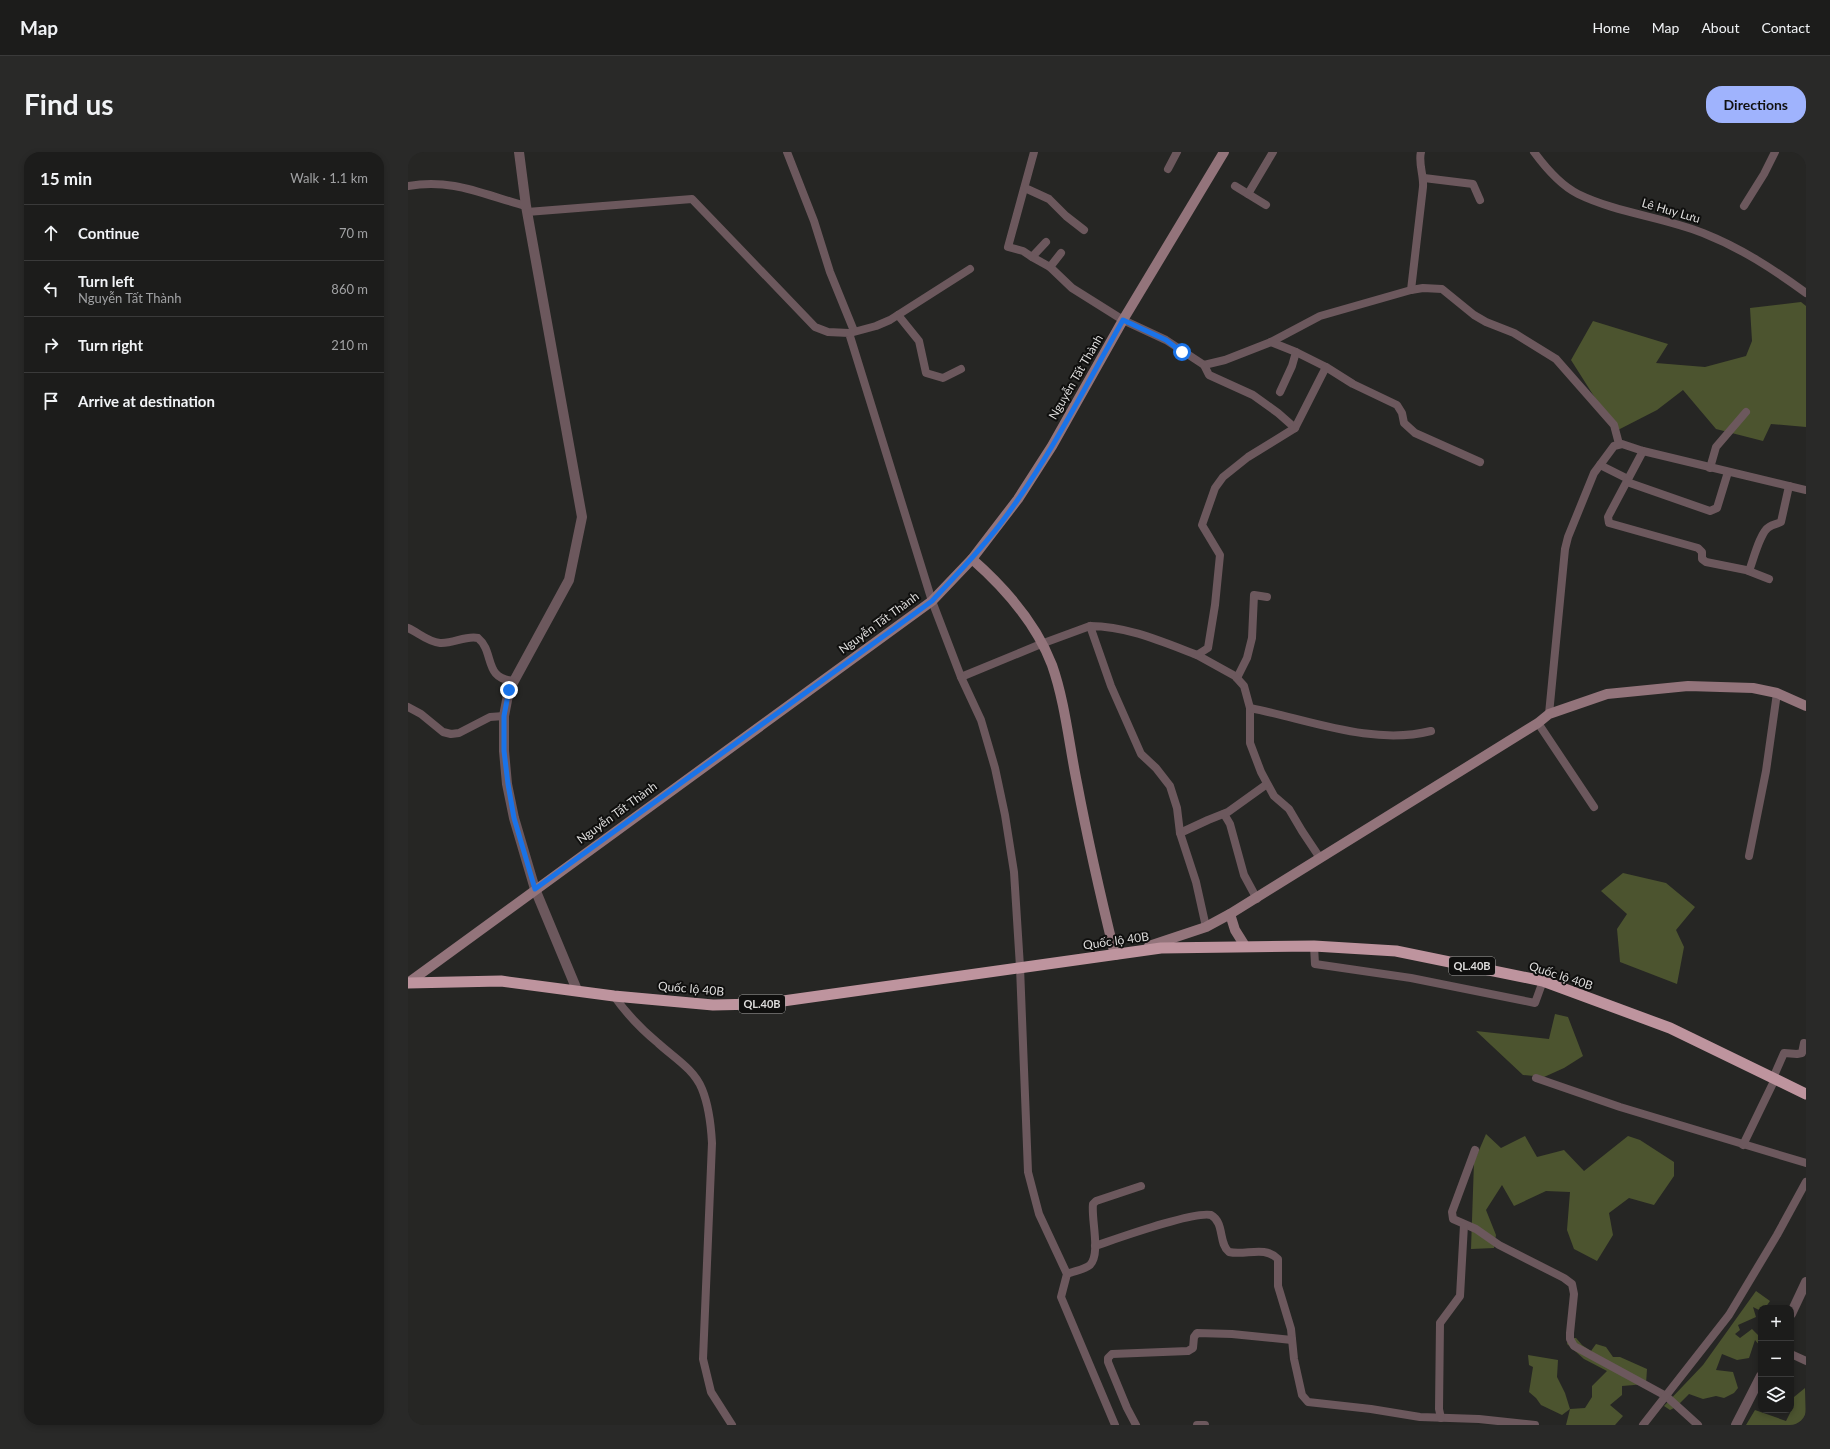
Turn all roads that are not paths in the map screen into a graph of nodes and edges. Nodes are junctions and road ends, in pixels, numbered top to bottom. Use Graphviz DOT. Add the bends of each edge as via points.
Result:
graph roads {
  1 [pos="519,152"];
  2 [pos="787,152"];
  3 [pos="1034,152"];
  4 [pos="1224,152"];
  5 [pos="1273,152"];
  6 [pos="1422,152"];
  7 [pos="1534,152"];
  8 [pos="1775,152"];
  9 [pos="1174,153"];
  10 [pos="1168,169"];
  11 [pos="1424,178"];
  12 [pos="408,186"];
  13 [pos="1234,186"];
  14 [pos="1025,188"];
  15 [pos="1248,194"];
  16 [pos="1480,200"];
  17 [pos="1266,205"];
  18 [pos="1744,206"];
  19 [pos="527,209"];
  20 [pos="1084,230"];
  21 [pos="1046,242"];
  22 [pos="1061,253"];
  23 [pos="1032,257"];
  24 [pos="1050,267"];
  25 [pos="970,268"];
  26 [pos="1411,290"];
  27 [pos="1806,293"];
  28 [pos="898,315"];
  29 [pos="1123,320"];
  30 [pos="852,332"];
  31 [pos="1271,342"];
  32 [pos="1296,352"];
  33 [pos="1204,365"];
  34 [pos="1326,367"];
  35 [pos="960,369"];
  36 [pos="1280,392"];
  37 [pos="1746,412"];
  38 [pos="1295,428"];
  39 [pos="1619,444"];
  40 [pos="1643,451"];
  41 [pos="1480,462"];
  42 [pos="1600,465"];
  43 [pos="1710,468"];
  44 [pos="1728,472"];
  45 [pos="1628,480"];
  46 [pos="1789,486"];
  47 [pos="1806,490"];
  48 [pos="972,559"];
  49 [pos="1749,571"];
  50 [pos="1769,579"];
  51 [pos="1268,597"];
  52 [pos="932,601"];
  53 [pos="1090,626"];
  54 [pos="408,628"];
  55 [pos="1041,644"];
  56 [pos="1197,655"];
  57 [pos="961,677"];
  58 [pos="1237,678"];
  59 [pos="514,681"];
  60 [pos="1777,693"];
  61 [pos="1806,706"];
  62 [pos="408,707"];
  63 [pos="1250,708"];
  64 [pos="1549,714"];
  65 [pos="504,716"];
  66 [pos="1538,723"];
  67 [pos="1431,731"];
  68 [pos="1267,784"];
  69 [pos="1594,807"];
  70 [pos="1224,814"];
  71 [pos="1180,834"];
  72 [pos="1749,856"];
  73 [pos="1320,858"];
  74 [pos="535,889"];
  75 [pos="1257,898"];
  76 [pos="1230,914"];
  77 [pos="1206,927"];
  78 [pos="1245,946"];
  79 [pos="1314,946"];
  80 [pos="1115,955"];
  81 [pos="1020,967"];
  82 [pos="1543,981"];
  83 [pos="408,983"];
  84 [pos="577,990"];
  85 [pos="614,996"];
  86 [pos="1804,1043"];
  87 [pos="1536,1078"];
  88 [pos="1774,1079"];
  89 [pos="1806,1094"];
  90 [pos="1743,1145"];
  91 [pos="1475,1150"];
  92 [pos="1806,1163"];
  93 [pos="1806,1182"];
  94 [pos="1141,1186"];
  95 [pos="1464,1225"];
  96 [pos="1095,1246"];
  97 [pos="1067,1274"];
  98 [pos="1806,1282"];
  99 [pos="1794,1308"];
  100 [pos="1292,1340"];
  101 [pos="1794,1356"];
  102 [pos="1806,1362"];
  103 [pos="1760,1377"];
  104 [pos="1666,1396"];
  105 [pos="1441,1418"];
  106 [pos="732,1425"];
  107 [pos="1116,1425"];
  108 [pos="1136,1425"];
  109 [pos="1197,1425"];
  110 [pos="1205,1425"];
  111 [pos="1535,1425"];
  112 [pos="1642,1425"];
  113 [pos="1698,1425"];
  114 [pos="1736,1425"];
  1 -- 19 [label="street"];
  2 -- 30 [label="street"];
  3 -- 14 [label="street"];
  4 -- 29 [label="main road, Nguyễn Tất Thành"];
  5 -- 15 [label="street"];
  6 -- 11 [label="street" via="1420,156"];
  7 -- 27 [label="street, Lê Huy Lưu" via="1556,177 1577,193 1620,209 1712,236 1755,258"];
  8 -- 18 [label="street"];
  9 -- 10 [label="street"];
  11 -- 16 [label="street" via="1473,184"];
  11 -- 26 [label="street"];
  12 -- 19 [label="street" via="446,184"];
  13 -- 15 [label="street"];
  14 -- 20 [label="street" via="1049,198"];
  14 -- 23 [label="street" via="1008,247 1023,251"];
  15 -- 17 [label="street"];
  19 -- 30 [label="street" via="692,199 815,327 828,332"];
  19 -- 59 [label="street" via="582,517 569,580"];
  21 -- 23 [label="street"];
  22 -- 24 [label="street"];
  23 -- 24 [label="street"];
  24 -- 29 [label="street" via="1072,288"];
  25 -- 28 [label="street"];
  26 -- 31 [label="street" via="1320,316"];
  26 -- 39 [label="street" via="1442,289 1474,315 1514,333 1556,359 1614,425"];
  28 -- 30 [label="street" via="876,326"];
  28 -- 35 [label="street" via="919,341 926,373 943,378"];
  29 -- 33 [label="street" via="1166,340"];
  29 -- 48 [label="main road, Nguyễn Tất Thành" via="1038,469 1005,518"];
  30 -- 52 [label="street"];
  31 -- 32 [label="street"];
  31 -- 33 [label="street"];
  32 -- 34 [label="street"];
  32 -- 36 [label="street"];
  33 -- 38 [label="street" via="1209,374 1253,395"];
  34 -- 38 [label="street"];
  34 -- 41 [label="street" via="1353,384 1396,405 1402,413 1404,423 1415,433"];
  37 -- 43 [label="street" via="1716,447"];
  38 -- 56 [label="street" via="1235,467 1215,488 1202,525 1220,555 1219,574 1208,648"];
  39 -- 40 [label="street"];
  39 -- 42 [label="street" via="1614,446"];
  40 -- 43 [label="street"];
  40 -- 45 [label="street"];
  42 -- 45 [label="street"];
  42 -- 64 [label="street" via="1594,473 1566,543"];
  43 -- 44 [label="street"];
  44 -- 45 [label="street" via="1717,508 1710,512"];
  44 -- 46 [label="street"];
  45 -- 49 [label="street" via="1608,517 1610,525 1698,548 1706,562"];
  46 -- 47 [label="street"];
  46 -- 49 [label="street" via="1781,522 1766,530"];
  48 -- 52 [label="main road, Nguyễn Tất Thành"];
  48 -- 55 [label="main road" via="1026,616"];
  49 -- 50 [label="street"];
  51 -- 58 [label="street" via="1254,595 1252,638 1247,658"];
  52 -- 57 [label="street"];
  52 -- 74 [label="main road, Nguyễn Tất Thành"];
  53 -- 55 [label="street"];
  53 -- 56 [label="street" via="1135,633"];
  53 -- 71 [label="street" via="1111,686 1141,754 1170,786 1177,808"];
  54 -- 59 [label="street" via="436,643 478,638 483,642 496,674"];
  55 -- 57 [label="street"];
  55 -- 80 [label="main road" via="1051,664 1060,696 1092,858"];
  56 -- 58 [label="street"];
  57 -- 81 [label="street" via="981,720 1005,815 1014,872"];
  58 -- 63 [label="street" via="1244,686"];
  59 -- 65 [label="street" via="509,690"];
  60 -- 61 [label="main road"];
  60 -- 64 [label="main road" via="1753,688 1688,686 1607,694"];
  60 -- 72 [label="street" via="1766,771"];
  62 -- 65 [label="street" via="422,714 443,732 451,734 459,733 490,718"];
  63 -- 67 [label="street" via="1309,723 1386,735"];
  63 -- 68 [label="street" via="1250,743"];
  64 -- 66 [label="main road"];
  65 -- 74 [label="street" via="504,751 514,818"];
  66 -- 69 [label="street"];
  66 -- 73 [label="main road"];
  68 -- 70 [label="street"];
  68 -- 73 [label="street" via="1274,796 1290,809"];
  70 -- 71 [label="street"];
  70 -- 75 [label="street" via="1230,824 1243,871"];
  71 -- 77 [label="street" via="1196,882"];
  73 -- 75 [label="main road"];
  74 -- 83 [label="main road, Nguyễn Tất Thành"];
  74 -- 84 [label="street"];
  75 -- 76 [label="main road"];
  76 -- 77 [label="main road"];
  76 -- 78 [label="main road" via="1235,930"];
  77 -- 80 [label="main road"];
  78 -- 79 [label="highway, Quốc lộ 40B / QL.40B"];
  78 -- 80 [label="highway, Quốc lộ 40B / QL.40B" via="1161,948"];
  79 -- 82 [label="highway, Quốc lộ 40B / QL.40B" via="1396,951"];
  79 -- 82 [label="street" via="1315,964 1411,978 1535,1003"];
  80 -- 81 [label="highway, Quốc lộ 40B / QL.40B"];
  81 -- 85 [label="highway, Quốc lộ 40B / QL.40B" via="758,1004 713,1005"];
  81 -- 97 [label="street" via="1028,1172 1039,1214"];
  82 -- 88 [label="highway, Quốc lộ 40B / QL.40B" via="1670,1028"];
  83 -- 84 [label="highway, Quốc lộ 40B / QL.40B" via="502,981"];
  84 -- 85 [label="highway, Quốc lộ 40B / QL.40B"];
  85 -- 106 [label="street" via="638,1025 684,1065 698,1081 709,1111 712,1143 703,1359 711,1392"];
  86 -- 88 [label="street" via="1802,1053 1784,1053"];
  87 -- 90 [label="street" via="1600,1101"];
  88 -- 89 [label="highway, Quốc lộ 40B / QL.40B"];
  88 -- 90 [label="street"];
  90 -- 92 [label="street"];
  91 -- 95 [label="street" via="1452,1212 1453,1219"];
  93 -- 104 [label="street" via="1729,1315"];
  94 -- 96 [label="street" via="1093,1204"];
  95 -- 104 [label="street" via="1476,1229 1499,1245 1572,1284 1574,1294 1570,1339 1574,1346"];
  95 -- 105 [label="street" via="1460,1296 1440,1323"];
  96 -- 97 [label="street" via="1090,1265"];
  96 -- 100 [label="street" via="1184,1219 1211,1214 1218,1220 1229,1252 1270,1252 1278,1259 1278,1286"];
  97 -- 107 [label="street" via="1061,1297"];
  98 -- 99 [label="street"];
  100 -- 105 [label="street" via="1302,1395 1308,1402"];
  100 -- 108 [label="street" via="1197,1333 1193,1348 1188,1352 1112,1354 1108,1362"];
  101 -- 102 [label="street"];
  103 -- 114 [label="street"];
  104 -- 112 [label="street"];
  104 -- 113 [label="street"];
  105 -- 111 [label="street"];
  109 -- 110 [label="street"];
}
